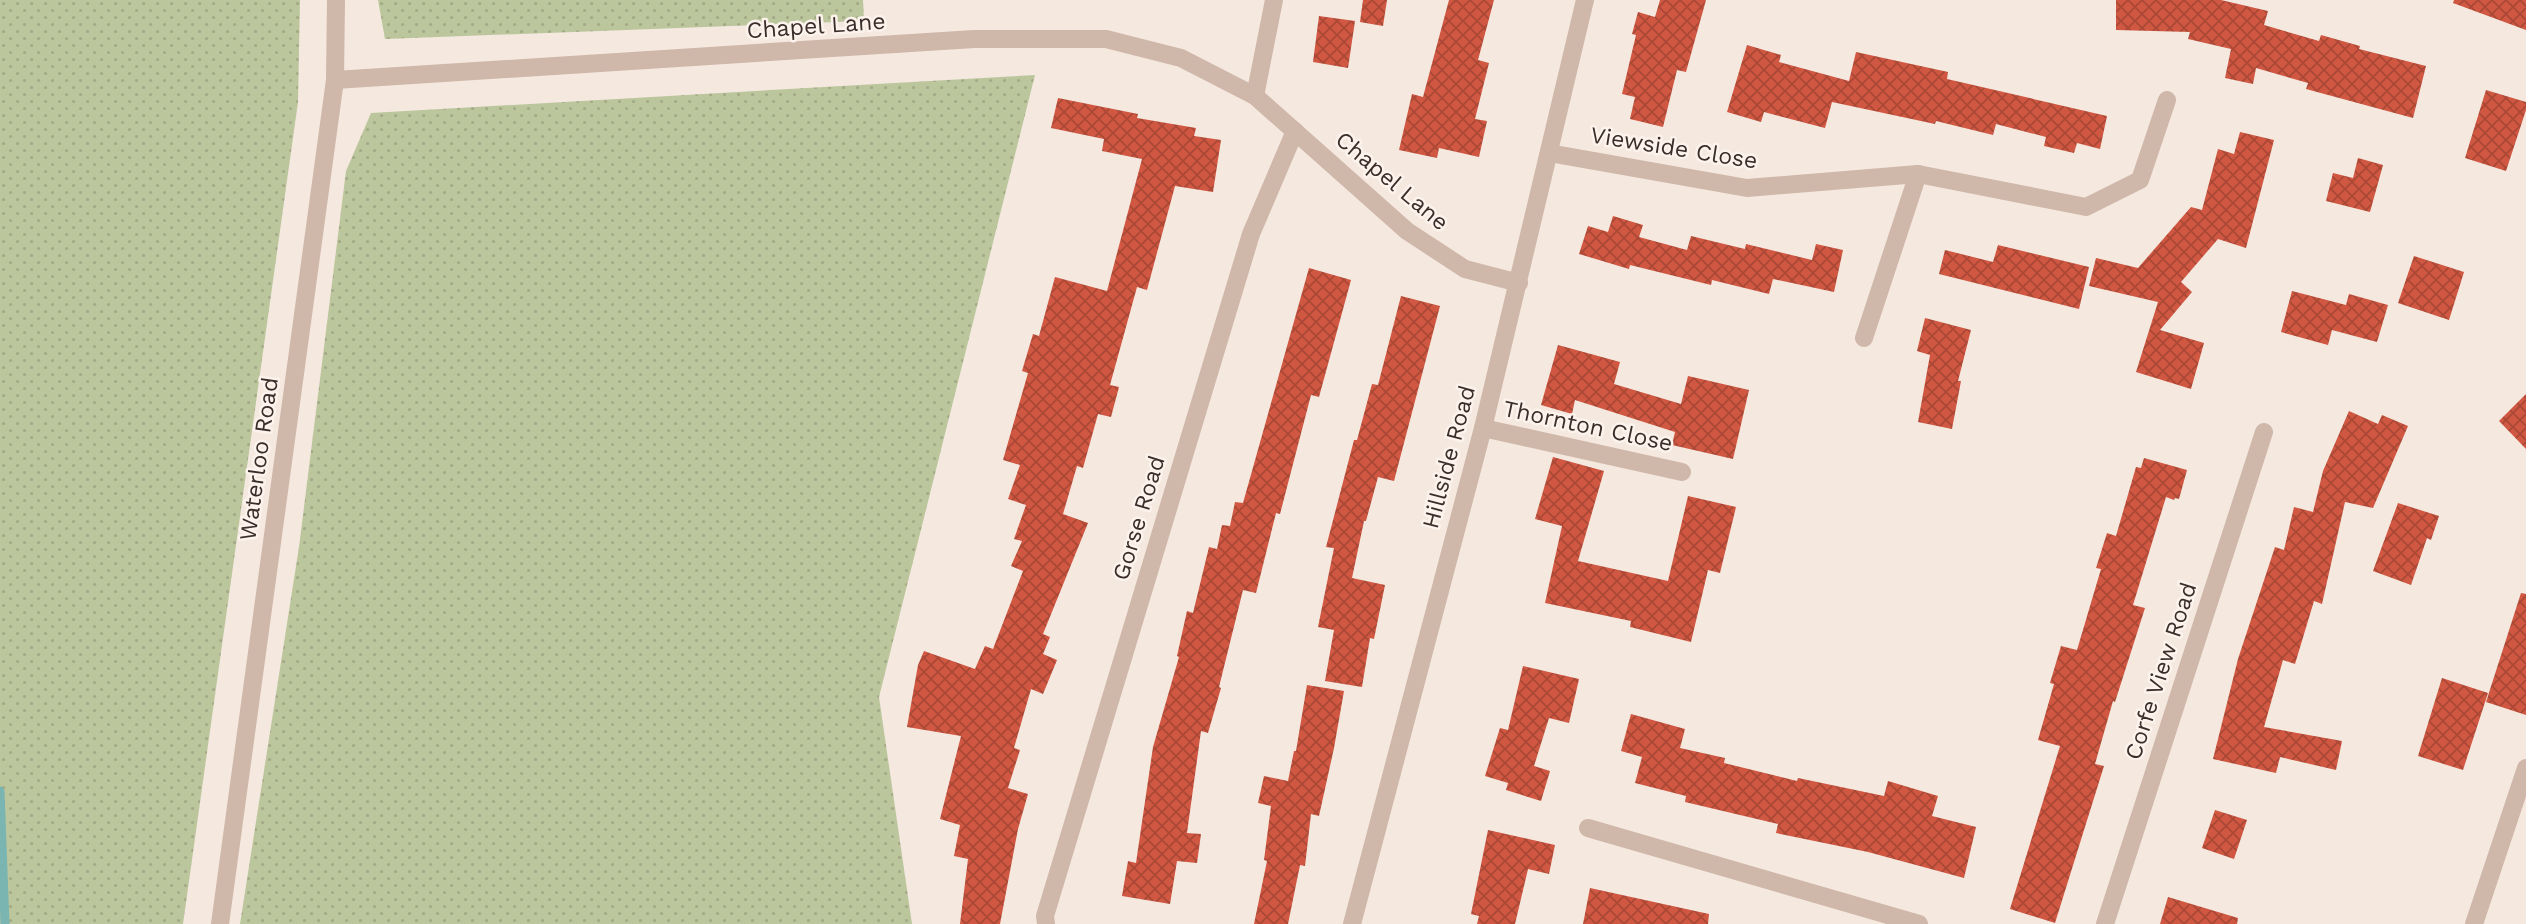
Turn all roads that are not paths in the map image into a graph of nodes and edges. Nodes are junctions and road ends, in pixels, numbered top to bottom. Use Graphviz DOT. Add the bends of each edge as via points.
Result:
graph roads {
  1 [pos="336,0"];
  2 [pos="1274,0"];
  3 [pos="1585,0"];
  4 [pos="335,80"];
  5 [pos="1255,96"];
  6 [pos="2167,100"];
  7 [pos="1295,131"];
  8 [pos="1549,153"];
  9 [pos="1918,174"];
  10 [pos="1519,283"];
  11 [pos="1864,338"];
  12 [pos="1483,428"];
  13 [pos="2264,432"];
  14 [pos="1682,472"];
  15 [pos="2526,768"];
  16 [pos="1588,828"];
  17 [pos="220,924"];
  18 [pos="1046,924"];
  19 [pos="1352,924"];
  20 [pos="1919,924"];
  21 [pos="2105,924"];
  22 [pos="2474,924"];
  1 -- 4 [label="street, Waterloo Road"];
  2 -- 5 [label="street"];
  3 -- 8 [label="street, Hillside Road"];
  4 -- 5 [label="street, Chapel Lane" via="974,39 1106,39 1181,58"];
  4 -- 17 [label="street, Waterloo Road"];
  5 -- 7 [label="street, Chapel Lane"];
  6 -- 9 [label="street, Viewside Close" via="2140,180 2086,207"];
  7 -- 10 [label="street, Chapel Lane" via="1407,231 1465,269"];
  7 -- 18 [label="street, Gorse Road" via="1251,234"];
  8 -- 9 [label="street, Viewside Close" via="1747,188"];
  8 -- 10 [label="street, Hillside Road"];
  9 -- 11 [label="street"];
  10 -- 12 [label="street, Hillside Road"];
  12 -- 14 [label="street, Thornton Close"];
  12 -- 19 [label="street, Hillside Road"];
  13 -- 21 [label="street, Corfe View Road"];
  15 -- 22 [label="street"];
  16 -- 20 [label="street"];
}
